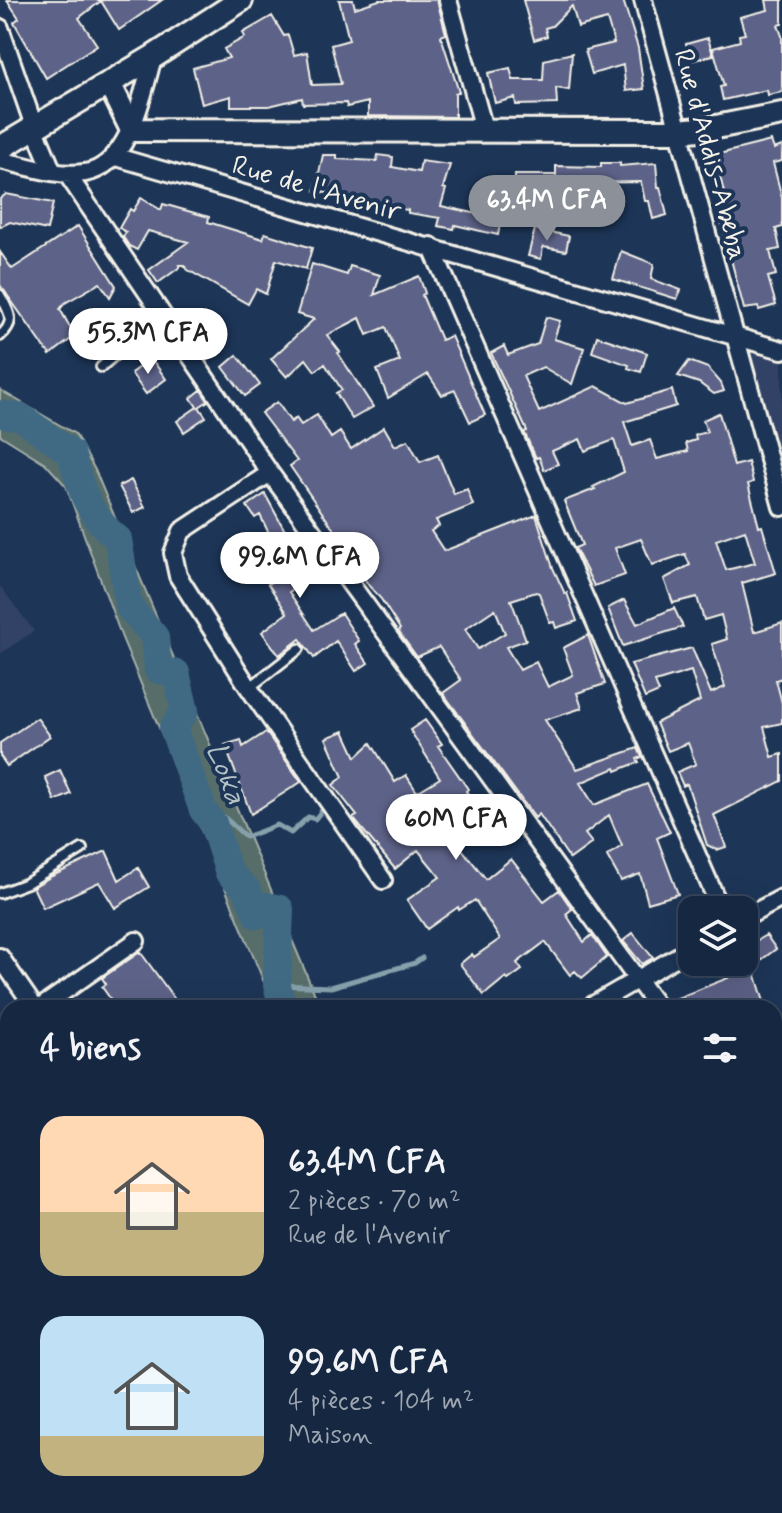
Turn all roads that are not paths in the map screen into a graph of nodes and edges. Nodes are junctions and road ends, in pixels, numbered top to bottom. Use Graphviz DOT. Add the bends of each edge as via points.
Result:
graph roads {
  1 [pos="241,0"];
  2 [pos="448,0"];
  3 [pos="643,0"];
  4 [pos="0,28"];
  5 [pos="153,57"];
  6 [pos="109,83"];
  7 [pos="782,114"];
  8 [pos="35,129"];
  9 [pos="484,129"];
  10 [pos="132,130"];
  11 [pos="677,131"];
  12 [pos="0,148"];
  13 [pos="113,156"];
  14 [pos="0,160"];
  15 [pos="60,173"];
  16 [pos="431,246"];
  17 [pos="0,295"];
  18 [pos="162,315"];
  19 [pos="0,336"];
  20 [pos="736,336"];
  21 [pos="782,350"];
  22 [pos="101,367"];
  23 [pos="270,473"];
  24 [pos="782,507"];
  25 [pos="299,649"];
  26 [pos="249,688"];
  27 [pos="82,849"];
  28 [pos="383,880"];
  29 [pos="0,893"];
  30 [pos="715,896"];
  31 [pos="782,898"];
  32 [pos="758,911"];
  33 [pos="136,941"];
  34 [pos="678,956"];
  35 [pos="0,957"];
  36 [pos="638,980"];
  37 [pos="32,1000"];
  38 [pos="50,1000"];
  39 [pos="602,1000"];
  40 [pos="652,1000"];
  1 -- 5 [label="street"];
  2 -- 9 [label="street"];
  3 -- 11 [label="street, Rue d'Addis-Abeba"];
  4 -- 8 [label="street"];
  5 -- 6 [label="street"];
  5 -- 10 [label="street"];
  6 -- 8 [label="street"];
  6 -- 10 [label="street"];
  7 -- 11 [label="street"];
  8 -- 12 [label="street"];
  8 -- 15 [label="street"];
  9 -- 10 [label="street"];
  9 -- 11 [label="street"];
  10 -- 13 [label="street"];
  11 -- 20 [label="street, Rue d'Addis-Abeba"];
  13 -- 15 [label="street" via="88,173"];
  13 -- 16 [label="street, Rue de l'Avenir"];
  14 -- 15 [label="street"];
  15 -- 18 [label="street"];
  16 -- 20 [label="street, Rue de l'Avenir"];
  16 -- 30 [label="street"];
  17 -- 19 [label="lane" via="11,319"];
  18 -- 22 [label="lane"];
  18 -- 23 [label="street"];
  20 -- 21 [label="street, Rue de l'Avenir"];
  20 -- 24 [label="street, Rue d'Addis-Abeba"];
  23 -- 26 [label="street" via="182,531 173,553 178,576"];
  23 -- 36 [label="street"];
  25 -- 26 [label="lane"];
  26 -- 28 [label="street"];
  27 -- 29 [label="lane"];
  31 -- 32 [label="street"];
  33 -- 38 [label="street"];
  34 -- 36 [label="street"];
  35 -- 37 [label="street"];
  36 -- 39 [label="street"];
  36 -- 40 [label="street"];
}
